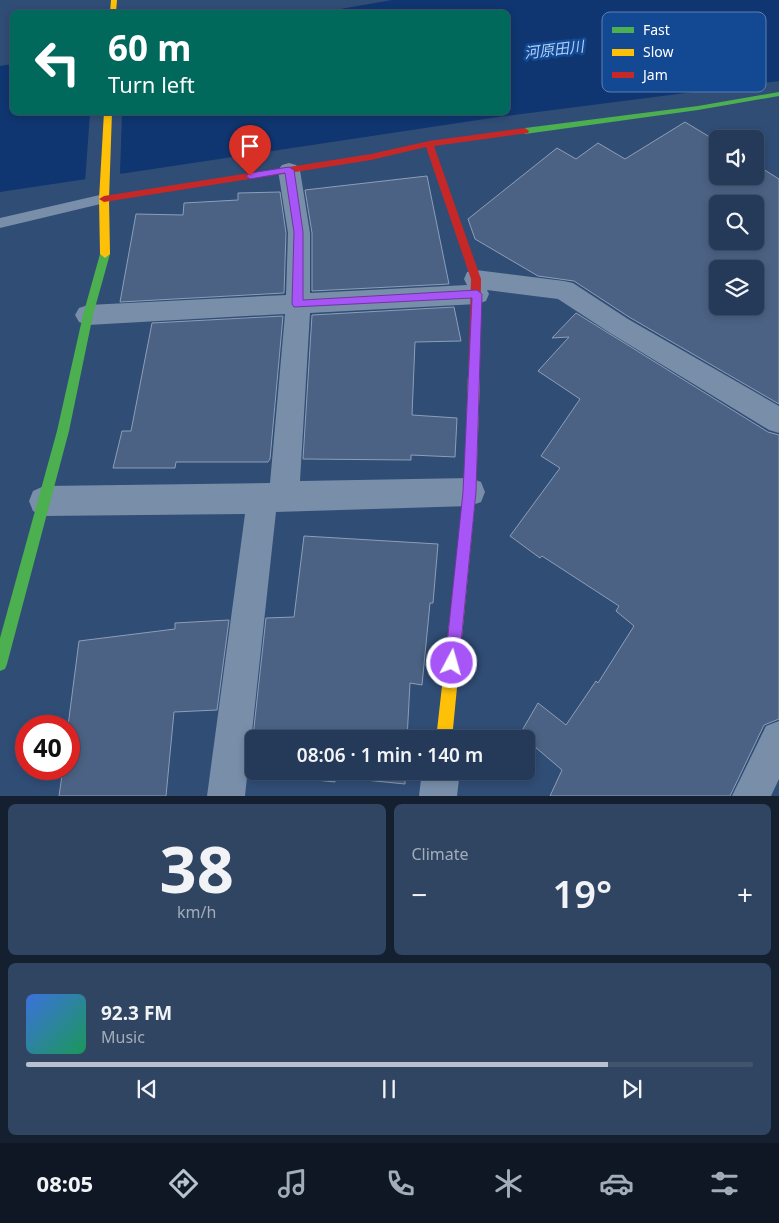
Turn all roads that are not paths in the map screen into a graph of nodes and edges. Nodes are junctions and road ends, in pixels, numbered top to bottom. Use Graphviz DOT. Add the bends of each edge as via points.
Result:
graph roads {
  1 [pos="779,94"];
  2 [pos="108,115"];
  3 [pos="429,144"];
  4 [pos="289,170"];
  5 [pos="104,199"];
  6 [pos="0,223"];
  7 [pos="477,287"];
  8 [pos="298,304"];
  9 [pos="88,315"];
  10 [pos="779,421"];
  11 [pos="470,492"];
  12 [pos="273,498"];
  13 [pos="44,501"];
  14 [pos="0,664"];
  15 [pos="445,730"];
  16 [pos="779,739"];
  17 [pos="440,780"];
  18 [pos="226,796"];
  19 [pos="438,796"];
  20 [pos="751,796"];
  1 -- 3 [label="street"];
  2 -- 5 [label="street"];
  3 -- 4 [label="street"];
  3 -- 7 [label="street"];
  4 -- 5 [label="street"];
  4 -- 8 [label="street" via="299,232"];
  5 -- 6 [label="lane"];
  5 -- 9 [label="street" via="106,252"];
  7 -- 8 [label="street"];
  7 -- 10 [label="street" via="564,290"];
  7 -- 11 [label="street"];
  8 -- 9 [label="street"];
  8 -- 12 [label="street"];
  9 -- 13 [label="street"];
  11 -- 12 [label="street"];
  11 -- 15 [label="street"];
  12 -- 13 [label="street"];
  12 -- 18 [label="street"];
  13 -- 14 [label="street"];
  16 -- 20 [label="street"];
  17 -- 19 [label="street"];
}
